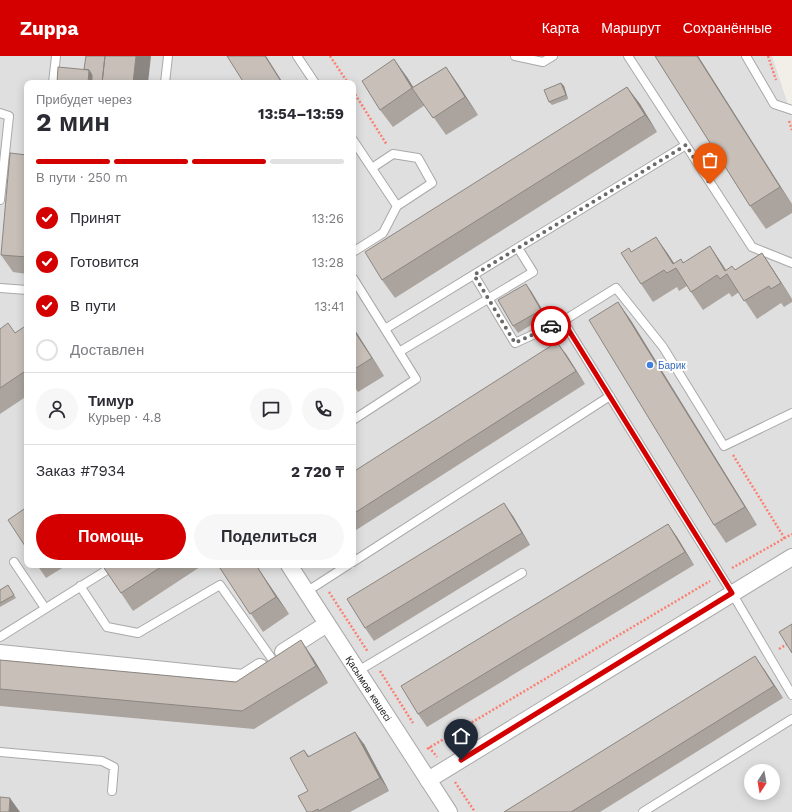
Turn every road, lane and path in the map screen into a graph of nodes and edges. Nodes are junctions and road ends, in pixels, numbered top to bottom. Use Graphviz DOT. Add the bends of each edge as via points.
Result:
graph roads {
  1 [pos="56,56"];
  2 [pos="168,56"];
  3 [pos="297,56"];
  4 [pos="330,56"];
  5 [pos="516,56"];
  6 [pos="553,56"];
  7 [pos="628,56"];
  8 [pos="746,56"];
  9 [pos="542,59"];
  10 [pos="53,80"];
  11 [pos="166,80"];
  12 [pos="313,80"];
  13 [pos="346,80"];
  14 [pos="356,96"];
  15 [pos="792,110"];
  16 [pos="0,113"];
  17 [pos="356,144"];
  18 [pos="686,145"];
  19 [pos="393,154"];
  20 [pos="372,168"];
  21 [pos="0,200"];
  22 [pos="397,206"];
  23 [pos="518,248"];
  24 [pos="356,250"];
  25 [pos="792,263"];
  26 [pos="474,275"];
  27 [pos="356,283"];
  28 [pos="0,288"];
  29 [pos="24,290"];
  30 [pos="488,299"];
  31 [pos="563,321"];
  32 [pos="385,329"];
  33 [pos="399,352"];
  34 [pos="610,396"];
  35 [pos="792,413"];
  36 [pos="356,418"];
  37 [pos="724,446"];
  38 [pos="792,534"];
  39 [pos="785,538"];
  40 [pos="792,557"];
  41 [pos="356,560"];
  42 [pos="14,562"];
  43 [pos="110,568"];
  44 [pos="291,568"];
  45 [pos="344,568"];
  46 [pos="522,573"];
  47 [pos="720,575"];
  48 [pos="323,582"];
  49 [pos="80,586"];
  50 [pos="306,592"];
  51 [pos="732,593"];
  52 [pos="44,608"];
  53 [pos="327,624"];
  54 [pos="0,637"];
  55 [pos="0,653"];
  56 [pos="272,659"];
  57 [pos="374,661"];
  58 [pos="358,671"];
  59 [pos="792,695"];
  60 [pos="792,719"];
  61 [pos="416,728"];
  62 [pos="425,741"];
  63 [pos="429,748"];
  64 [pos="0,752"];
  65 [pos="413,757"];
  66 [pos="447,769"];
  67 [pos="428,780"];
  68 [pos="112,791"];
  69 [pos="449,812"];
  70 [pos="475,812"];
  71 [pos="643,812"];
  1 -- 10 [label="lane"];
  2 -- 11 [label="lane"];
  3 -- 12 [label="lane"];
  4 -- 13 [label="path"];
  5 -- 9 [label="lane"];
  6 -- 9 [label="lane"];
  7 -- 18 [label="lane"];
  8 -- 15 [label="lane" via="774,104"];
  14 -- 19 [label="path"];
  16 -- 21 [label="lane" via="9,116 8,155"];
  17 -- 20 [label="lane"];
  18 -- 23 [label="lane"];
  18 -- 25 [label="lane" via="752,247"];
  19 -- 20 [label="lane"];
  19 -- 22 [label="lane" via="418,158 432,183"];
  20 -- 22 [label="lane"];
  22 -- 24 [label="lane" via="383,233"];
  23 -- 26 [label="lane"];
  23 -- 30 [label="lane" via="533,272"];
  26 -- 30 [label="lane"];
  26 -- 32 [label="lane"];
  27 -- 32 [label="lane"];
  28 -- 29 [label="lane"];
  30 -- 31 [label="lane" via="515,343"];
  30 -- 33 [label="lane"];
  31 -- 34 [label="lane"];
  31 -- 37 [label="lane" via="616,288 663,347"];
  32 -- 33 [label="lane"];
  33 -- 36 [label="lane" via="416,379"];
  34 -- 41 [label="lane"];
  34 -- 47 [label="lane"];
  35 -- 37 [label="lane"];
  37 -- 39 [label="path" via="738,462"];
  38 -- 39 [label="path"];
  39 -- 47 [label="path"];
  40 -- 51 [label="street"];
  42 -- 52 [label="lane"];
  43 -- 49 [label="lane"];
  44 -- 50 [label="street, Қасымов көшесі"];
  45 -- 48 [label="lane"];
  46 -- 57 [label="lane"];
  47 -- 51 [label="lane"];
  47 -- 63 [label="path"];
  48 -- 50 [label="lane"];
  48 -- 57 [label="path"];
  49 -- 52 [label="lane"];
  49 -- 56 [label="lane" via="107,627 138,633 220,585"];
  50 -- 53 [label="street, Қасымов көшесі"];
  51 -- 59 [label="lane"];
  51 -- 66 [label="street"];
  52 -- 54 [label="lane"];
  53 -- 56 [label="street"];
  53 -- 58 [label="street, Қасымов көшесі"];
  55 -- 56 [label="street" via="243,678"];
  57 -- 58 [label="lane"];
  57 -- 61 [label="path"];
  58 -- 65 [label="street, Қасымов көшесі"];
  60 -- 71 [label="lane"];
  62 -- 63 [label="path"];
  63 -- 65 [label="path"];
  63 -- 66 [label="path"];
  64 -- 68 [label="lane" via="102,761 114,767"];
  65 -- 67 [label="street, Қасымов көшесі"];
  66 -- 67 [label="street"];
  66 -- 70 [label="path"];
  67 -- 69 [label="street, Қасымов көшесі"];
}
